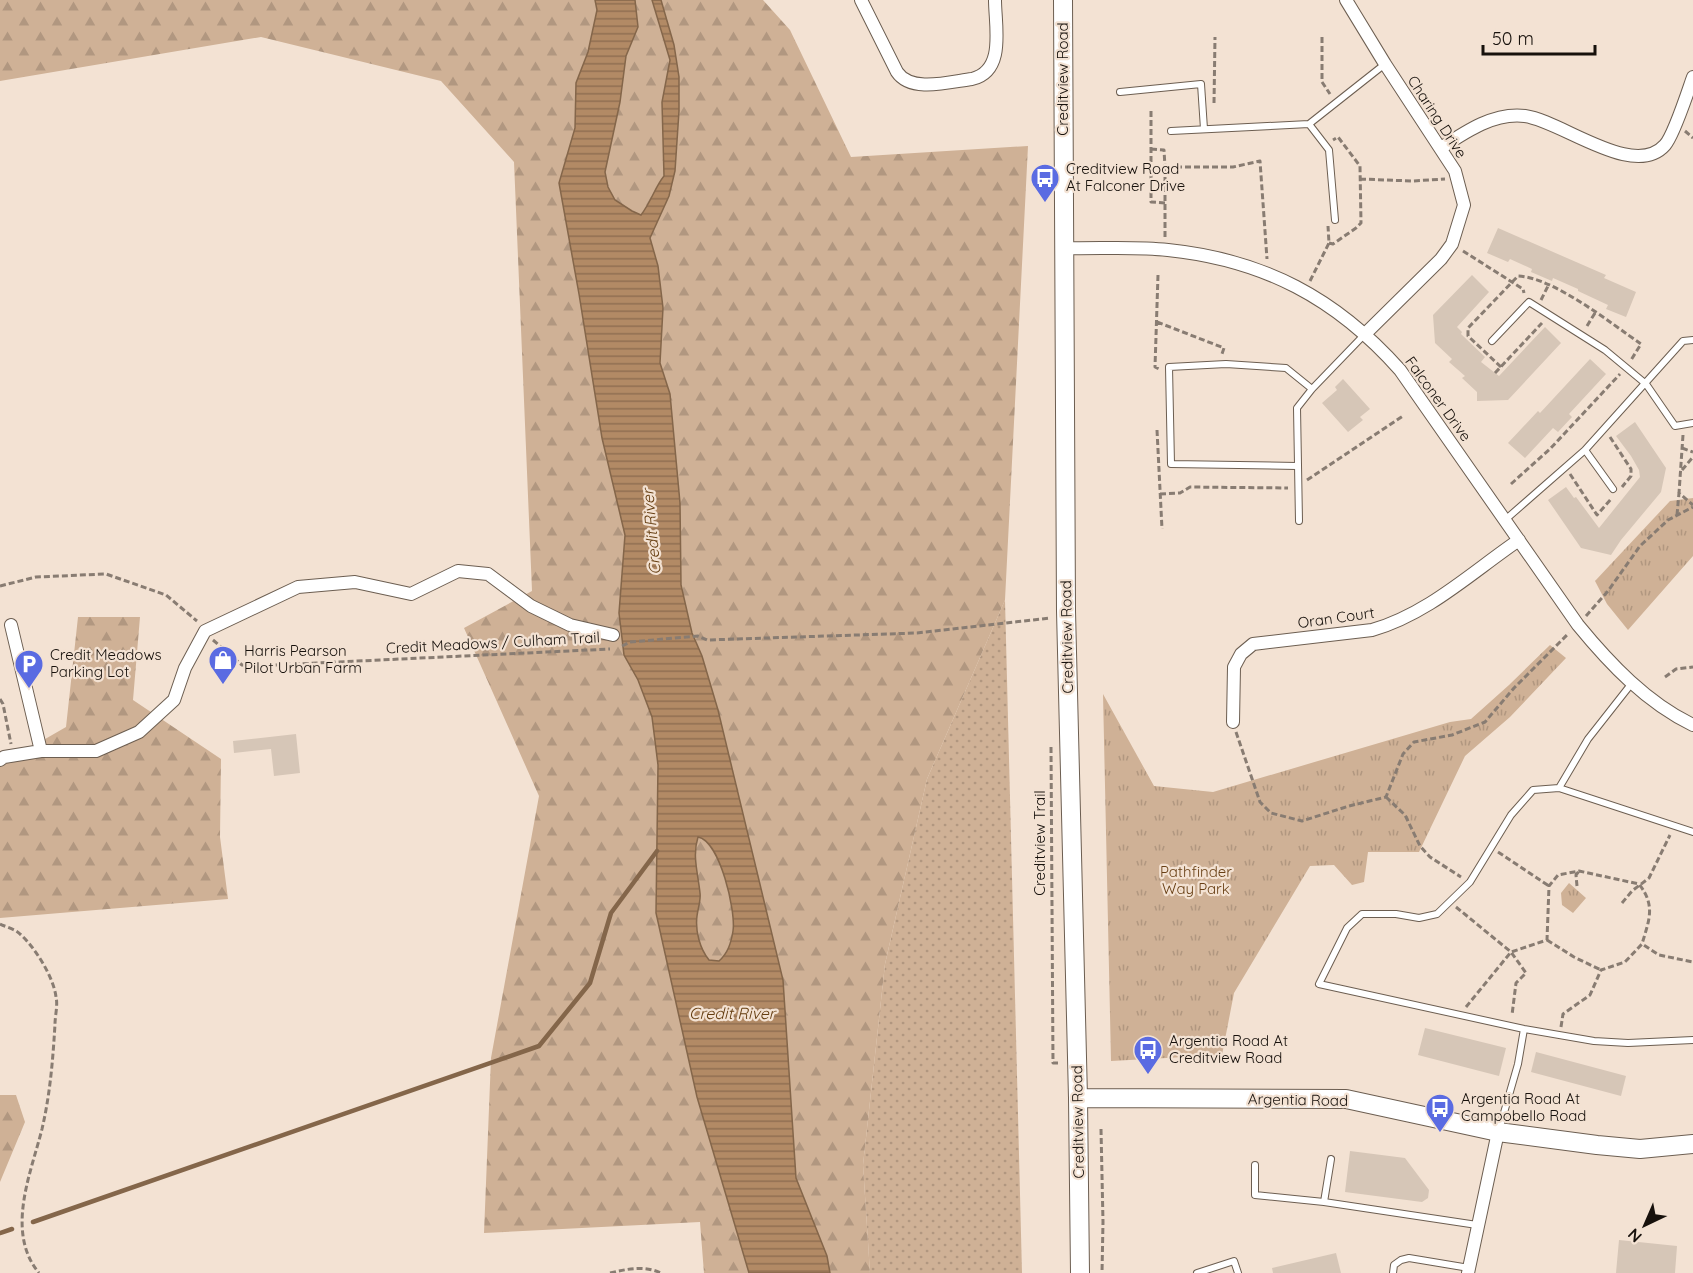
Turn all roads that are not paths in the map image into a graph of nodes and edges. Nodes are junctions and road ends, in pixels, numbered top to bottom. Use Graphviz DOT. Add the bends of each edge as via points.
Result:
graph roads {
  1 [pos="861,0"];
  2 [pos="995,0"];
  3 [pos="1063,0"];
  4 [pos="1346,0"];
  5 [pos="1385,64"];
  6 [pos="1693,77"];
  7 [pos="1120,92"];
  8 [pos="1309,124"];
  9 [pos="1204,129"];
  10 [pos="1171,131"];
  11 [pos="1441,148"];
  12 [pos="1335,220"];
  13 [pos="1063,248"];
  14 [pos="1365,334"];
  15 [pos="1693,340"];
  16 [pos="1492,341"];
  17 [pos="1646,384"];
  18 [pos="1312,389"];
  19 [pos="1693,423"];
  20 [pos="1585,450"];
  21 [pos="1297,466"];
  22 [pos="1613,489"];
  23 [pos="1505,520"];
  24 [pos="1299,521"];
  25 [pos="1519,540"];
  26 [pos="11,625"];
  27 [pos="613,635"];
  28 [pos="1632,682"];
  29 [pos="1233,722"];
  30 [pos="1693,725"];
  31 [pos="40,750"];
  32 [pos="0,760"];
  33 [pos="1559,788"];
  34 [pos="1693,832"];
  35 [pos="1524,1029"];
  36 [pos="1693,1040"];
  37 [pos="1078,1098"];
  38 [pos="1498,1132"];
  39 [pos="1693,1144"];
  40 [pos="1331,1159"];
  41 [pos="1255,1165"];
  42 [pos="1324,1202"];
  43 [pos="1477,1225"];
  44 [pos="1468,1271"];
  45 [pos="1080,1273"];
  46 [pos="1197,1273"];
  47 [pos="1238,1273"];
  48 [pos="1393,1273"];
  1 -- 2 [label="street" via="902,80 916,85 972,79 988,71 995,58"];
  3 -- 13 [label="main road, Creditview Road"];
  4 -- 5 [label="street, Charing Drive"];
  5 -- 8 [label="lane"];
  5 -- 11 [label="street, Charing Drive"];
  6 -- 11 [label="street" via="1666,144 1654,153 1619,153 1523,116 1476,125"];
  7 -- 9 [label="lane" via="1201,84"];
  8 -- 9 [label="lane"];
  8 -- 12 [label="lane" via="1329,150"];
  9 -- 10 [label="lane"];
  11 -- 14 [label="street, Charing Drive" via="1455,171 1464,205 1452,244"];
  13 -- 14 [label="street, Falconer Drive" via="1165,249 1240,263 1305,291"];
  13 -- 37 [label="main road, Creditview Road" via="1066,611"];
  14 -- 18 [label="lane"];
  14 -- 23 [label="street, Falconer Drive" via="1412,386"];
  15 -- 17 [label="lane" via="1683,341"];
  16 -- 17 [label="lane" via="1529,302 1605,350"];
  17 -- 19 [label="lane" via="1675,426"];
  17 -- 20 [label="lane"];
  18 -- 21 [label="lane" via="1298,408"];
  18 -- 21 [label="lane" via="1286,368 1219,364 1169,367 1171,464"];
  20 -- 22 [label="lane"];
  20 -- 23 [label="lane"];
  21 -- 24 [label="lane"];
  23 -- 25 [label="street, Falconer Drive"];
  25 -- 28 [label="street, Falconer Drive" via="1578,625"];
  25 -- 29 [label="street, Oran Court" via="1420,611 1390,625 1253,644 1234,667"];
  26 -- 31 [label="street"];
  27 -- 31 [label="street" via="570,625 531,606 488,574 458,571 411,594 355,582 298,587 205,631 185,668 174,700 139,732 96,750"];
  28 -- 30 [label="street, Falconer Drive"];
  28 -- 33 [label="lane" via="1588,739"];
  31 -- 32 [label="street"];
  33 -- 34 [label="lane"];
  33 -- 35 [label="lane" via="1533,790 1511,815 1470,882 1437,914 1419,918 1362,914 1347,928 1319,984"];
  35 -- 36 [label="lane" via="1594,1041"];
  35 -- 38 [label="lane"];
  37 -- 38 [label="main road, Argentia Road" via="1346,1099"];
  37 -- 45 [label="main road, Creditview Road"];
  38 -- 39 [label="main road, Argentia Road" via="1640,1149"];
  38 -- 43 [label="street"];
  40 -- 42 [label="lane"];
  41 -- 42 [label="lane" via="1255,1195"];
  42 -- 43 [label="lane"];
  43 -- 44 [label="street"];
  44 -- 48 [label="lane" via="1409,1258 1394,1265"];
  46 -- 47 [label="lane" via="1234,1261"];
}
